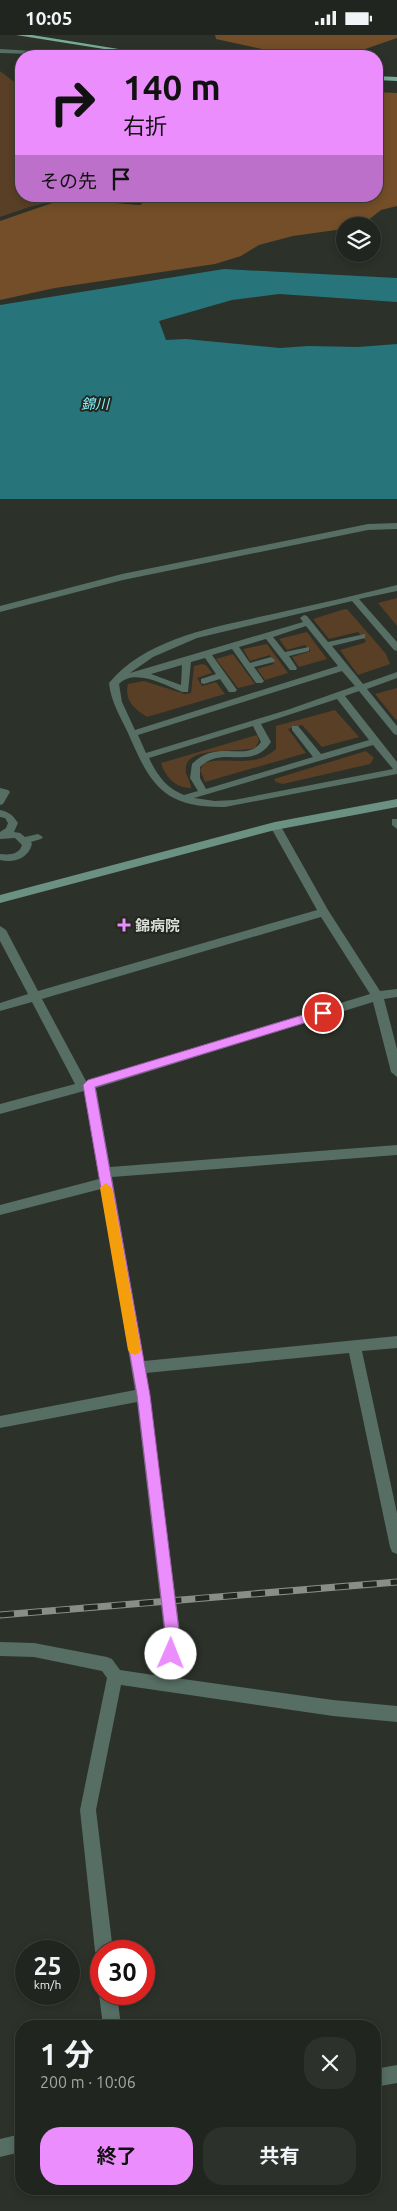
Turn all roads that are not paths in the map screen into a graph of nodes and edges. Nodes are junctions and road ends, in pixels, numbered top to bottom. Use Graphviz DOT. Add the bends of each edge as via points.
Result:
graph roads {
  1 [pos="19,35"];
  2 [pos="119,50"];
  3 [pos="0,51"];
  4 [pos="15,52"];
  5 [pos="383,78"];
  6 [pos="397,79"];
  7 [pos="397,526"];
  8 [pos="397,588"];
  9 [pos="354,598"];
  10 [pos="0,609"];
  11 [pos="298,611"];
  12 [pos="308,623"];
  13 [pos="268,636"];
  14 [pos="362,636"];
  15 [pos="326,645"];
  16 [pos="234,646"];
  17 [pos="397,648"];
  18 [pos="306,649"];
  19 [pos="207,654"];
  20 [pos="283,655"];
  21 [pos="271,660"];
  22 [pos="187,661"];
  23 [pos="248,666"];
  24 [pos="344,667"];
  25 [pos="293,668"];
  26 [pos="142,674"];
  27 [pos="222,675"];
  28 [pos="397,675"];
  29 [pos="119,678"];
  30 [pos="204,681"];
  31 [pos="259,681"];
  32 [pos="360,688"];
  33 [pos="232,690"];
  34 [pos="339,695"];
  35 [pos="256,723"];
  36 [pos="295,728"];
  37 [pos="396,728"];
  38 [pos="132,734"];
  39 [pos="376,741"];
  40 [pos="143,757"];
  41 [pos="319,758"];
  42 [pos="397,770"];
  43 [pos="0,791"];
  44 [pos="203,792"];
  45 [pos="185,798"];
  46 [pos="0,802"];
  47 [pos="397,803"];
  48 [pos="0,813"];
  49 [pos="22,816"];
  50 [pos="11,819"];
  51 [pos="275,826"];
  52 [pos="0,835"];
  53 [pos="38,837"];
  54 [pos="25,840"];
  55 [pos="0,857"];
  56 [pos="0,899"];
  57 [pos="324,912"];
  58 [pos="0,930"];
  59 [pos="397,993"];
  60 [pos="34,995"];
  61 [pos="377,997"];
  62 [pos="0,1007"];
  63 [pos="396,1068"];
  64 [pos="85,1085"];
  65 [pos="0,1109"];
  66 [pos="397,1150"];
  67 [pos="105,1178"];
  68 [pos="0,1210"];
  69 [pos="397,1342"];
  70 [pos="354,1346"];
  71 [pos="138,1368"];
  72 [pos="144,1395"];
  73 [pos="0,1422"];
  74 [pos="397,1547"];
  75 [pos="0,1649"];
  76 [pos="115,1677"];
  77 [pos="167,1684"];
  78 [pos="397,1713"];
  79 [pos="103,1940"];
  80 [pos="109,2005"];
  81 [pos="111,2020"];
  82 [pos="397,2074"];
  83 [pos="381,2077"];
  84 [pos="15,2144"];
  85 [pos="0,2148"];
  1 -- 2 [label="main road"];
  3 -- 4 [label="street"];
  5 -- 6 [label="main road"];
  7 -- 10 [label="street" via="368,527 122,577"];
  8 -- 9 [label="lane"];
  9 -- 11 [label="lane"];
  9 -- 17 [label="lane"];
  11 -- 12 [label="lane"];
  11 -- 29 [label="lane" via="184,640 150,654"];
  12 -- 13 [label="lane"];
  12 -- 15 [label="lane"];
  13 -- 16 [label="lane"];
  13 -- 20 [label="lane"];
  14 -- 15 [label="lane"];
  15 -- 24 [label="lane"];
  16 -- 19 [label="lane"];
  16 -- 23 [label="lane"];
  18 -- 20 [label="lane"];
  19 -- 22 [label="lane"];
  19 -- 27 [label="lane"];
  20 -- 25 [label="lane"];
  21 -- 23 [label="lane"];
  22 -- 26 [label="lane"];
  22 -- 26 [label="lane" via="185,690"];
  23 -- 31 [label="lane"];
  24 -- 32 [label="lane"];
  24 -- 38 [label="lane"];
  26 -- 29 [label="lane"];
  27 -- 30 [label="lane"];
  27 -- 33 [label="lane"];
  28 -- 32 [label="lane"];
  29 -- 38 [label="lane" via="114,683 114,696"];
  32 -- 34 [label="lane"];
  32 -- 37 [label="lane"];
  34 -- 35 [label="lane"];
  34 -- 39 [label="lane"];
  35 -- 40 [label="lane"];
  35 -- 44 [label="lane" via="266,742 263,748 246,756 220,753 202,759 194,767 195,778"];
  36 -- 41 [label="lane"];
  38 -- 40 [label="lane"];
  39 -- 41 [label="lane"];
  39 -- 42 [label="lane"];
  40 -- 45 [label="lane" via="161,785"];
  41 -- 44 [label="lane"];
  42 -- 45 [label="lane" via="219,805"];
  43 -- 46 [label="lane" via="5,792"];
  44 -- 45 [label="lane"];
  47 -- 51 [label="street"];
  48 -- 50 [label="lane"];
  49 -- 50 [label="lane"];
  50 -- 52 [label="lane" via="10,830"];
  51 -- 56 [label="street"];
  51 -- 57 [label="street"];
  52 -- 54 [label="lane" via="18,835"];
  53 -- 54 [label="lane"];
  54 -- 55 [label="lane" via="26,848 20,855"];
  57 -- 60 [label="street"];
  57 -- 61 [label="street"];
  58 -- 60 [label="street"];
  59 -- 61 [label="street"];
  60 -- 62 [label="street"];
  60 -- 64 [label="street"];
  61 -- 63 [label="street"];
  61 -- 64 [label="street"];
  64 -- 65 [label="street"];
  64 -- 67 [label="street"];
  66 -- 67 [label="street"];
  67 -- 68 [label="street"];
  67 -- 71 [label="street"];
  69 -- 70 [label="street"];
  70 -- 71 [label="street"];
  70 -- 74 [label="street"];
  71 -- 72 [label="street"];
  72 -- 73 [label="street"];
  72 -- 77 [label="street" via="173,1639"];
  75 -- 76 [label="street" via="34,1650 107,1664"];
  76 -- 77 [label="street"];
  76 -- 79 [label="street" via="88,1810"];
  77 -- 78 [label="street" via="332,1708"];
  80 -- 81 [label="street"];
  82 -- 83 [label="street"];
  84 -- 85 [label="street"];
}
